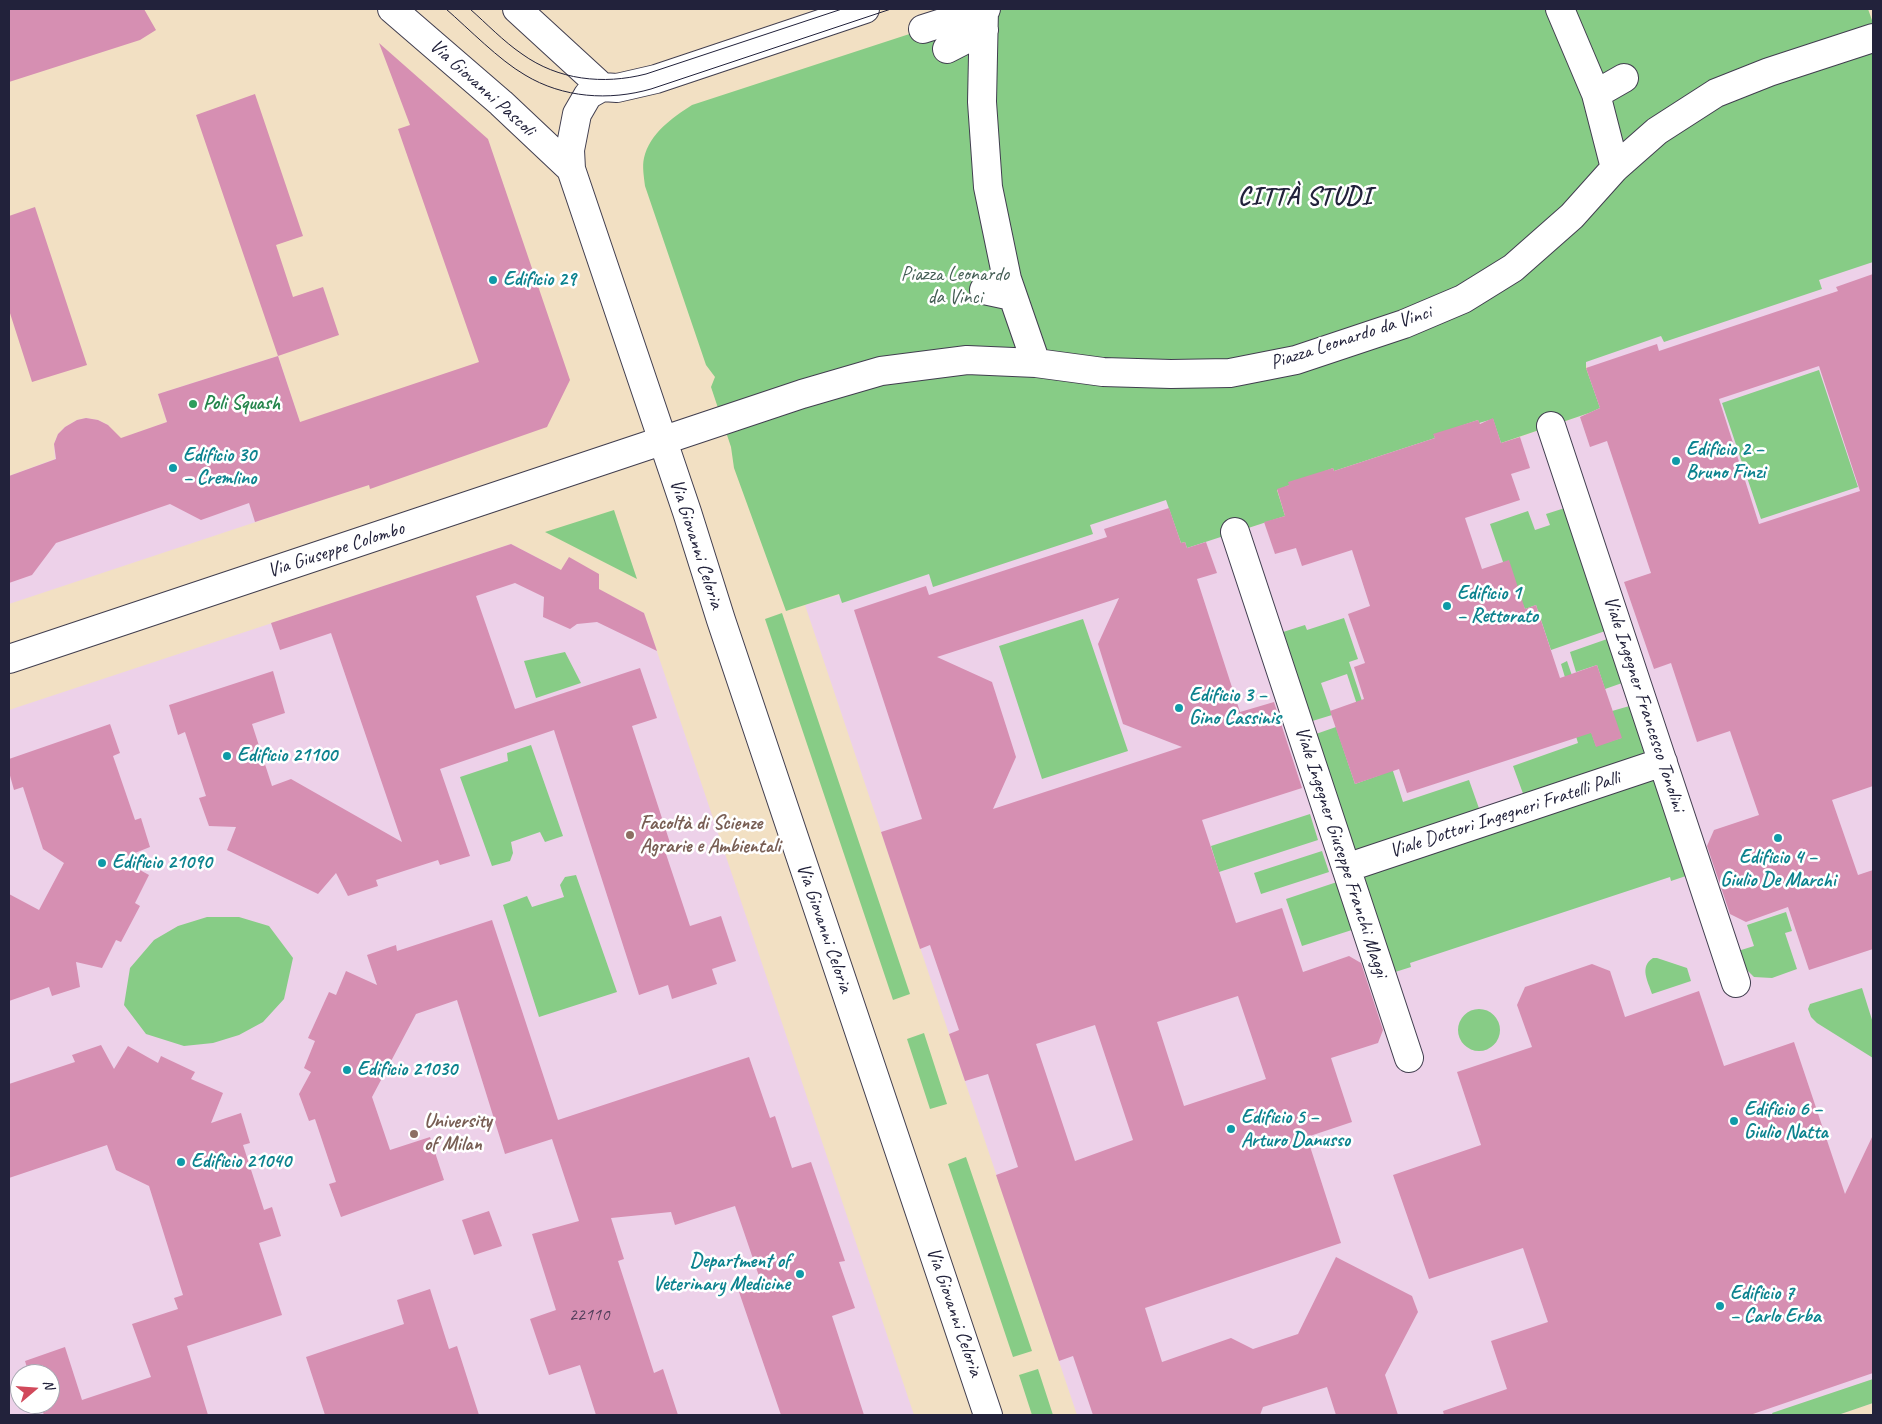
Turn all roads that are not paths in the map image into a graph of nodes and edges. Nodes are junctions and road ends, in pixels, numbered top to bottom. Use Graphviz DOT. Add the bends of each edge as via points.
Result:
graph roads {
  1 [pos="392,9"];
  2 [pos="517,9"];
  3 [pos="865,9"];
  4 [pos="1560,9"];
  5 [pos="985,16"];
  6 [pos="923,29"];
  7 [pos="1873,38"];
  8 [pos="948,49"];
  9 [pos="1624,78"];
  10 [pos="602,87"];
  11 [pos="1596,94"];
  12 [pos="1615,168"];
  13 [pos="571,169"];
  14 [pos="984,290"];
  15 [pos="1012,296"];
  16 [pos="1036,362"];
  17 [pos="1551,426"];
  18 [pos="663,441"];
  19 [pos="1235,532"];
  20 [pos="9,659"];
  21 [pos="1663,762"];
  22 [pos="1346,868"];
  23 [pos="1736,983"];
  24 [pos="1409,1058"];
  25 [pos="988,1415"];
  1 -- 13 [label="street, Via Giovanni Pascoli" via="501,103"];
  2 -- 10 [label="street"];
  3 -- 10 [label="street" via="656,79 617,88"];
  4 -- 11 [label="street"];
  5 -- 6 [label="street"];
  5 -- 8 [label="street"];
  5 -- 15 [label="street" via="982,102 988,187"];
  7 -- 12 [label="street, Piazza Leonardo da Vinci" via="1716,93 1657,131"];
  9 -- 11 [label="street"];
  10 -- 13 [label="street" via="588,95 577,114 571,142"];
  11 -- 12 [label="street"];
  12 -- 16 [label="street, Piazza Leonardo da Vinci" via="1572,216 1513,268 1463,299 1404,324 1296,360 1230,373 1104,372"];
  13 -- 18 [label="street"];
  14 -- 15 [label="street"];
  15 -- 16 [label="street"];
  16 -- 18 [label="street, Piazza Leonardo da Vinci" via="968,360 881,371"];
  17 -- 21 [label="street, Viale Ingegner Francesco Tonolini"];
  18 -- 20 [label="street, Via Giuseppe Colombo"];
  18 -- 25 [label="street, Via Giovanni Celoria" via="720,620"];
  19 -- 22 [label="street, Viale Ingegner Giuseppe Franchi Maggi"];
  21 -- 22 [label="street, Viale Dottori Ingegneri Fratelli Palli"];
  21 -- 23 [label="street, Viale Ingegner Francesco Tonolini"];
  22 -- 24 [label="street, Viale Ingegner Giuseppe Franchi Maggi"];
}
